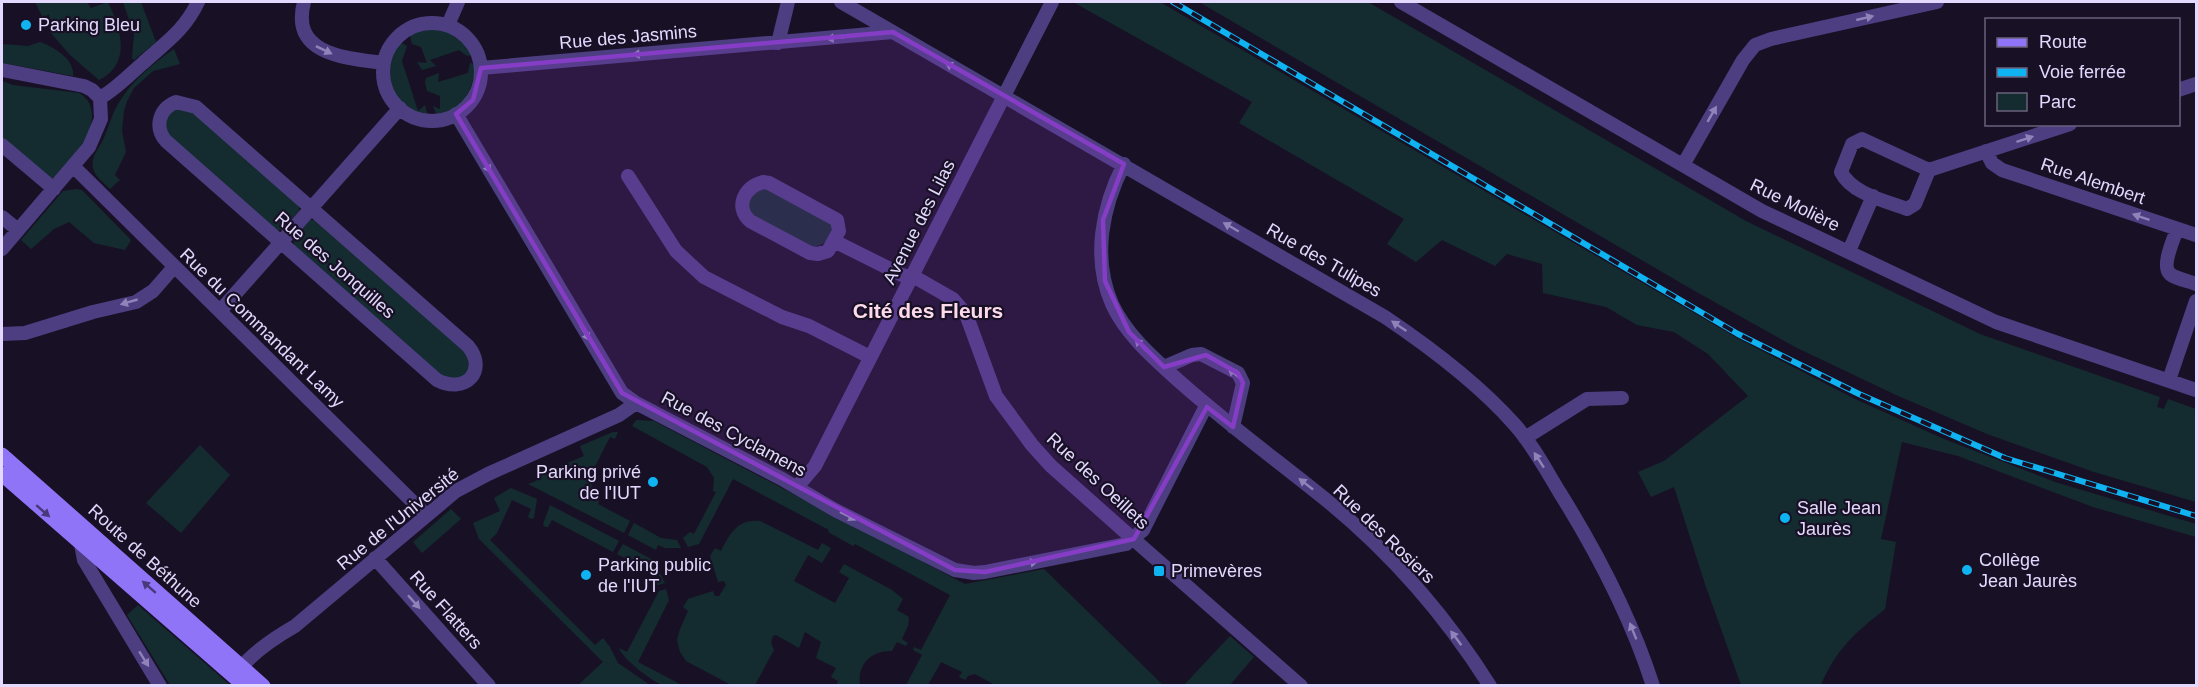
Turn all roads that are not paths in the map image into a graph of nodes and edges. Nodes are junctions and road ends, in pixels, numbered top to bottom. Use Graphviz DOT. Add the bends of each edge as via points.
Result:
graph roads {
  1 [pos="198,2"];
  2 [pos="304,2"];
  3 [pos="458,2"];
  4 [pos="788,2"];
  5 [pos="841,2"];
  6 [pos="1052,2"];
  7 [pos="1401,2"];
  8 [pos="1936,2"];
  9 [pos="448,25"];
  10 [pos="893,32"];
  11 [pos="778,43"];
  12 [pos="384,63"];
  13 [pos="481,68"];
  14 [pos="2,70"];
  15 [pos="2196,84"];
  16 [pos="2180,89"];
  17 [pos="1004,96"];
  18 [pos="100,98"];
  19 [pos="400,108"];
  20 [pos="456,114"];
  21 [pos="2064,126"];
  22 [pos="2,145"];
  23 [pos="1986,151"];
  24 [pos="1124,164"];
  25 [pos="1683,165"];
  26 [pos="74,167"];
  27 [pos="1929,170"];
  28 [pos="628,176"];
  29 [pos="54,189"];
  30 [pos="1873,196"];
  31 [pos="312,208"];
  32 [pos="2,217"];
  33 [pos="2177,229"];
  34 [pos="18,230"];
  35 [pos="2196,235"];
  36 [pos="834,241"];
  37 [pos="281,242"];
  38 [pos="2,249"];
  39 [pos="1849,252"];
  40 [pos="174,267"];
  41 [pos="911,277"];
  42 [pos="2196,284"];
  43 [pos="2196,301"];
  44 [pos="220,311"];
  45 [pos="2,334"];
  46 [pos="870,357"];
  47 [pos="1164,368"];
  48 [pos="2169,380"];
  49 [pos="2196,390"];
  50 [pos="1622,398"];
  51 [pos="636,403"];
  52 [pos="1206,406"];
  53 [pos="1233,427"];
  54 [pos="1525,438"];
  55 [pos="2,455"];
  56 [pos="6,475"];
  57 [pos="797,488"];
  58 [pos="426,515"];
  59 [pos="86,539"];
  60 [pos="1134,539"];
  61 [pos="375,558"];
  62 [pos="124,573"];
  63 [pos="106,596"];
  64 [pos="240,676"];
  65 [pos="160,686"];
  66 [pos="263,686"];
  67 [pos="489,686"];
  68 [pos="1301,686"];
  69 [pos="1490,686"];
  70 [pos="1653,686"];
  1 -- 18 [label="street" via="173,38"];
  2 -- 12 [label="street, one-way" via="302,22 315,46 340,56"];
  3 -- 9 [label="street"];
  4 -- 11 [label="street"];
  5 -- 10 [label="street, Rue des Tulipes"];
  6 -- 17 [label="street, Avenue des Lilas"];
  7 -- 25 [label="street, Rue Molière"];
  25 -- 8 [label="street, one-way" via="1755,45"];
  9 -- 12 [label="street" via="421,24 404,32 391,45"];
  9 -- 13 [label="street" via="459,30 474,46"];
  10 -- 11 [label="street, Rue des Jasmins, one-way"];
  17 -- 10 [label="street, Rue des Tulipes, one-way"];
  11 -- 13 [label="street, Rue des Jasmins, one-way"];
  12 -- 19 [label="street" via="384,83"];
  13 -- 20 [label="street" via="473,100"];
  14 -- 18 [label="street" via="84,87"];
  15 -- 16 [label="street"];
  17 -- 24 [label="street, Rue des Tulipes"];
  17 -- 41 [label="street, Avenue des Lilas"];
  18 -- 26 [label="street" via="96,134"];
  19 -- 20 [label="street" via="425,120 446,119"];
  19 -- 31 [label="street"];
  20 -- 51 [label="street, Rue des Cyclamens, one-way" via="618,389"];
  23 -- 21 [label="street, one-way"];
  22 -- 29 [label="street"];
  23 -- 27 [label="street"];
  33 -- 23 [label="street, Rue Alembert, one-way" via="2002,170 1992,163"];
  47 -- 24 [label="street, Rue des Rosiers, one-way" via="1130,332 1112,304 1105,281 1103,220 1112,186"];
  54 -- 24 [label="street, Rue des Tulipes, one-way" via="1475,386 1408,332"];
  25 -- 39 [label="street, Rue Molière" via="1762,211"];
  26 -- 29 [label="street"];
  26 -- 40 [label="street, Rue du Commandant Lamy"];
  27 -- 30 [label="street" via="1915,204 1907,209"];
  27 -- 30 [label="street" via="1862,139 1852,144 1841,172 1846,181"];
  28 -- 46 [label="street" via="676,251 704,277"];
  29 -- 34 [label="street"];
  30 -- 39 [label="street"];
  31 -- 37 [label="street"];
  31 -- 37 [label="street, Rue des Jonquilles" via="196,107 176,102 164,111 159,125 161,136"];
  31 -- 37 [label="street, Rue des Jonquilles" via="468,346 475,357 470,380 455,386 437,380"];
  32 -- 34 [label="street"];
  33 -- 35 [label="street, Rue Alembert"];
  33 -- 42 [label="street" via="2167,270 2172,276"];
  34 -- 38 [label="street"];
  36 -- 36 [label="street" via="823,254 810,253 750,221 742,210 745,195 764,182 780,188 837,220 839,231"];
  36 -- 41 [label="street, Rue des Oeillets"];
  37 -- 44 [label="street"];
  39 -- 48 [label="street, Rue Molière" via="2012,328"];
  40 -- 44 [label="street, Rue du Commandant Lamy"];
  40 -- 45 [label="street, one-way" via="153,291 136,302 25,333"];
  41 -- 46 [label="street, Avenue des Lilas"];
  41 -- 60 [label="street, Rue des Oeillets" via="960,306 996,396 1011,419 1051,466"];
  43 -- 48 [label="street"];
  44 -- 58 [label="street, Rue du Commandant Lamy"];
  46 -- 57 [label="street, Avenue des Lilas" via="815,466"];
  47 -- 52 [label="street, Rue des Rosiers"];
  53 -- 47 [label="street, one-way" via="1243,383 1238,373 1201,354"];
  48 -- 49 [label="street, Rue Molière"];
  50 -- 54 [label="street" via="1587,399"];
  51 -- 57 [label="street, Rue des Cyclamens"];
  51 -- 58 [label="street, Rue de l'Université" via="619,415 469,483"];
  52 -- 53 [label="street, Rue des Rosiers"];
  52 -- 60 [label="street" via="1143,530"];
  69 -- 53 [label="street, Rue des Rosiers, one-way" via="1435,610 1370,540"];
  70 -- 54 [label="street, Rue des Tulipes, one-way" via="1601,561"];
  55 -- 56 [label="main road, Route de Béthune"];
  56 -- 59 [label="main road, Route de Béthune"];
  57 -- 60 [label="street, Rue des Cyclamens, one-way" via="962,572 985,572 1126,544"];
  58 -- 61 [label="street, Rue de l'Université"];
  59 -- 62 [label="main road, Route de Béthune"];
  59 -- 63 [label="street" via="84,560"];
  60 -- 68 [label="street, Rue des Oeillets"];
  61 -- 64 [label="street, Rue de l'Université" via="278,636"];
  61 -- 67 [label="street, Rue Flatters, one-way"];
  62 -- 63 [label="street"];
  62 -- 64 [label="main road, Route de Béthune"];
  63 -- 65 [label="street, one-way"];
  64 -- 66 [label="main road, Route de Béthune"];
}
